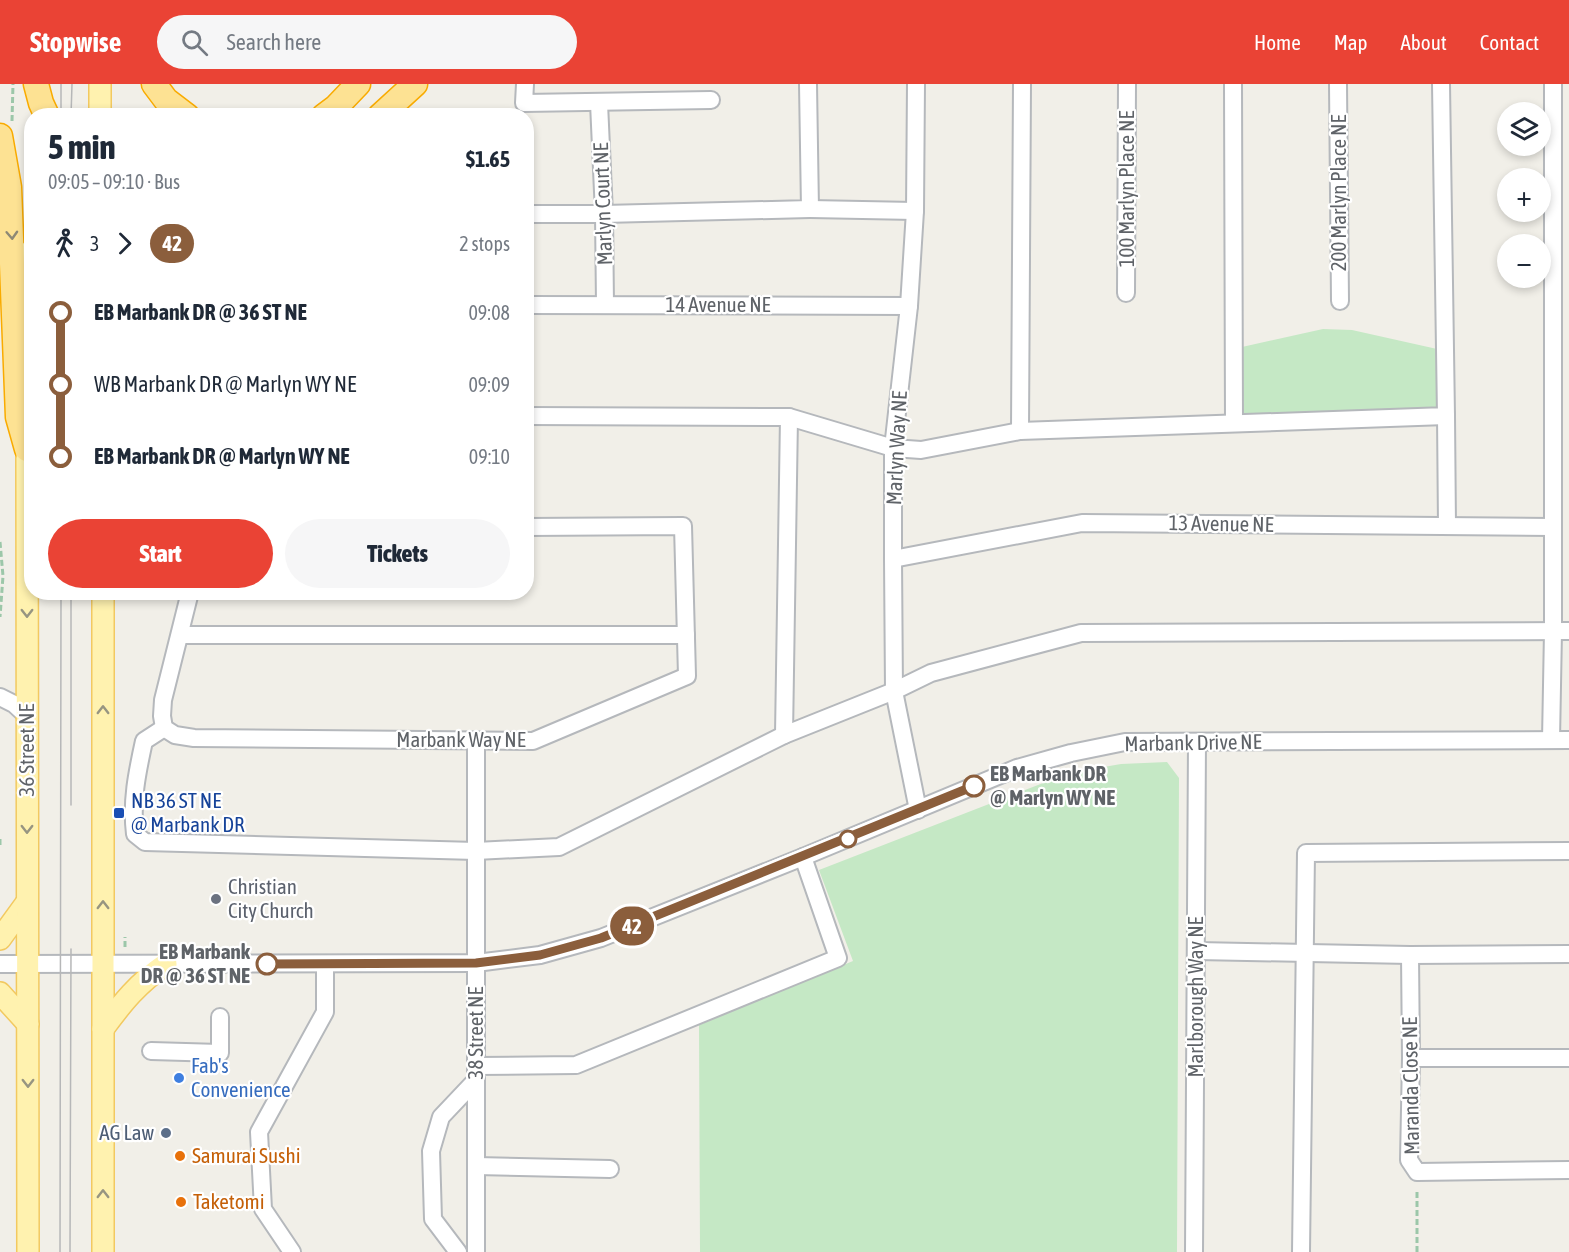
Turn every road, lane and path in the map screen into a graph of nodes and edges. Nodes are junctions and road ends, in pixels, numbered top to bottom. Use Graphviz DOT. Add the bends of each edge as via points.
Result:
graph roads {
  1 [pos="13,84"];
  2 [pos="35,84"];
  3 [pos="100,84"];
  4 [pos="154,84"];
  5 [pos="358,84"];
  6 [pos="415,84"];
  7 [pos="525,84"];
  8 [pos="807,84"];
  9 [pos="916,84"];
  10 [pos="1022,84"];
  11 [pos="1127,84"];
  12 [pos="1233,84"];
  13 [pos="1338,84"];
  14 [pos="1442,84"];
  15 [pos="1553,84"];
  16 [pos="711,100"];
  17 [pos="599,103"];
  18 [pos="34,108"];
  19 [pos="43,108"];
  20 [pos="100,108"];
  21 [pos="176,108"];
  22 [pos="335,108"];
  23 [pos="389,108"];
  24 [pos="6,132"];
  25 [pos="810,209"];
  26 [pos="915,211"];
  27 [pos="534,214"];
  28 [pos="604,214"];
  29 [pos="1126,293"];
  30 [pos="1340,302"];
  31 [pos="605,304"];
  32 [pos="534,305"];
  33 [pos="909,306"];
  34 [pos="534,416"];
  35 [pos="1446,416"];
  36 [pos="789,417"];
  37 [pos="1234,423"];
  38 [pos="1020,431"];
  39 [pos="24,438"];
  40 [pos="893,448"];
  41 [pos="534,526"];
  42 [pos="1447,526"];
  43 [pos="1552,527"];
  44 [pos="0,542"];
  45 [pos="893,559"];
  46 [pos="27,600"];
  47 [pos="103,600"];
  48 [pos="188,600"];
  49 [pos="0,617"];
  50 [pos="1561,631"];
  51 [pos="180,635"];
  52 [pos="686,635"];
  53 [pos="894,691"];
  54 [pos="0,698"];
  55 [pos="27,716"];
  56 [pos="164,728"];
  57 [pos="784,735"];
  58 [pos="1551,740"];
  59 [pos="1569,740"];
  60 [pos="476,741"];
  61 [pos="1197,742"];
  62 [pos="918,810"];
  63 [pos="0,839"];
  64 [pos="0,845"];
  65 [pos="476,851"];
  66 [pos="1569,851"];
  67 [pos="803,857"];
  68 [pos="27,902"];
  69 [pos="0,939"];
  70 [pos="1197,951"];
  71 [pos="1306,953"];
  72 [pos="1569,954"];
  73 [pos="1410,955"];
  74 [pos="476,963"];
  75 [pos="0,964"];
  76 [pos="27,964"];
  77 [pos="103,964"];
  78 [pos="166,964"];
  79 [pos="325,964"];
  80 [pos="0,993"];
  81 [pos="220,1017"];
  82 [pos="28,1024"];
  83 [pos="103,1029"];
  84 [pos="151,1051"];
  85 [pos="1411,1058"];
  86 [pos="1569,1058"];
  87 [pos="476,1073"];
  88 [pos="476,1166"];
  89 [pos="610,1169"];
  90 [pos="1569,1170"];
  91 [pos="1417,1172"];
  92 [pos="27,1251"];
  93 [pos="103,1252"];
  94 [pos="292,1252"];
  95 [pos="458,1252"];
  96 [pos="476,1252"];
  97 [pos="1194,1252"];
  98 [pos="1301,1252"];
  99 [pos="1417,1252"];
  1 -- 24 [label="path"];
  2 -- 18 [label="main road"];
  2 -- 19 [label="highway"];
  3 -- 20 [label="main road"];
  4 -- 21 [label="highway"];
  5 -- 22 [label="highway"];
  6 -- 23 [label="highway"];
  7 -- 17 [label="street" via="524,103"];
  8 -- 25 [label="street"];
  9 -- 26 [label="street, Marlyn Way NE"];
  10 -- 38 [label="street"];
  11 -- 29 [label="street, 100 Marlyn Place NE"];
  12 -- 37 [label="street"];
  13 -- 30 [label="street, 200 Marlyn Place NE"];
  14 -- 35 [label="street"];
  15 -- 43 [label="street"];
  16 -- 17 [label="street"];
  17 -- 28 [label="street, Marlyn Court NE"];
  24 -- 39 [label="highway, one-way" via="18,417"];
  25 -- 26 [label="street"];
  25 -- 28 [label="street"];
  26 -- 33 [label="street, Marlyn Way NE"];
  27 -- 28 [label="street"];
  28 -- 31 [label="street, Marlyn Court NE"];
  31 -- 32 [label="street, 14 Avenue NE"];
  31 -- 33 [label="street, 14 Avenue NE"];
  33 -- 40 [label="street, Marlyn Way NE"];
  34 -- 36 [label="street"];
  35 -- 37 [label="street"];
  35 -- 42 [label="street"];
  36 -- 40 [label="street"];
  36 -- 57 [label="street"];
  37 -- 38 [label="street"];
  38 -- 40 [label="street" via="921,450"];
  40 -- 45 [label="street, Marlyn Way NE"];
  41 -- 52 [label="street, Marbank Way NE" via="683,526"];
  42 -- 43 [label="street, 13 Avenue NE"];
  42 -- 45 [label="street, 13 Avenue NE" via="1082,523"];
  43 -- 50 [label="street"];
  44 -- 49 [label="path"];
  45 -- 53 [label="street, Marlyn Way NE"];
  46 -- 55 [label="main road, 36 Street NE, one-way"];
  77 -- 47 [label="main road, one-way"];
  48 -- 51 [label="street"];
  50 -- 53 [label="street" via="1081,633 931,673"];
  50 -- 58 [label="street"];
  51 -- 52 [label="street"];
  51 -- 56 [label="street" via="163,700"];
  52 -- 60 [label="street, Marbank Way NE" via="687,676 533,741"];
  53 -- 57 [label="street"];
  53 -- 62 [label="street, Marlyn Way NE"];
  54 -- 55 [label="street"];
  55 -- 68 [label="main road, 36 Street NE, one-way"];
  56 -- 60 [label="street, Marbank Way NE" via="175,735 194,738"];
  56 -- 65 [label="street" via="144,741 135,786 135,834 145,842"];
  57 -- 65 [label="street" via="559,847"];
  58 -- 59 [label="street, Marbank Drive NE"];
  58 -- 61 [label="street, Marbank Drive NE"];
  60 -- 65 [label="street, 38 Street NE"];
  61 -- 62 [label="street, Marbank Drive NE" via="1125,742 1071,753 1017,768"];
  61 -- 70 [label="street, Marlborough Way NE"];
  62 -- 67 [label="street, Marbank Drive NE"];
  63 -- 64 [label="path"];
  65 -- 74 [label="street, 38 Street NE"];
  66 -- 71 [label="street" via="1306,853"];
  67 -- 74 [label="street, Marbank Drive NE" via="601,938 540,955"];
  67 -- 87 [label="street" via="838,958 576,1065"];
  68 -- 69 [label="main road"];
  68 -- 76 [label="main road, 36 Street NE"];
  70 -- 71 [label="street"];
  70 -- 97 [label="street, Marlborough Way NE"];
  71 -- 73 [label="street"];
  71 -- 98 [label="street"];
  72 -- 73 [label="street"];
  73 -- 85 [label="street, Maranda Close NE"];
  74 -- 79 [label="street, Marbank Drive NE"];
  74 -- 87 [label="street, 38 Street NE"];
  75 -- 76 [label="street, Marbank Drive NE"];
  76 -- 77 [label="street, Marbank Drive NE"];
  76 -- 82 [label="main road, 36 Street NE"];
  77 -- 78 [label="street, Marbank Drive NE"];
  77 -- 83 [label="main road"];
  78 -- 79 [label="street, Marbank Drive NE"];
  78 -- 83 [label="main road" via="126,997"];
  79 -- 94 [label="street" via="325,1012 260,1132 263,1209"];
  80 -- 82 [label="main road"];
  81 -- 84 [label="street" via="220,1053"];
  82 -- 92 [label="main road, 36 Street NE, one-way"];
  93 -- 83 [label="main road, one-way"];
  85 -- 86 [label="street"];
  85 -- 91 [label="street, Maranda Close NE" via="1409,1160"];
  87 -- 88 [label="street, 38 Street NE"];
  87 -- 95 [label="street" via="441,1117 431,1151 433,1219"];
  88 -- 89 [label="street"];
  88 -- 96 [label="street, 38 Street NE"];
  90 -- 91 [label="street, Maranda Close NE"];
  91 -- 99 [label="path"];
}
